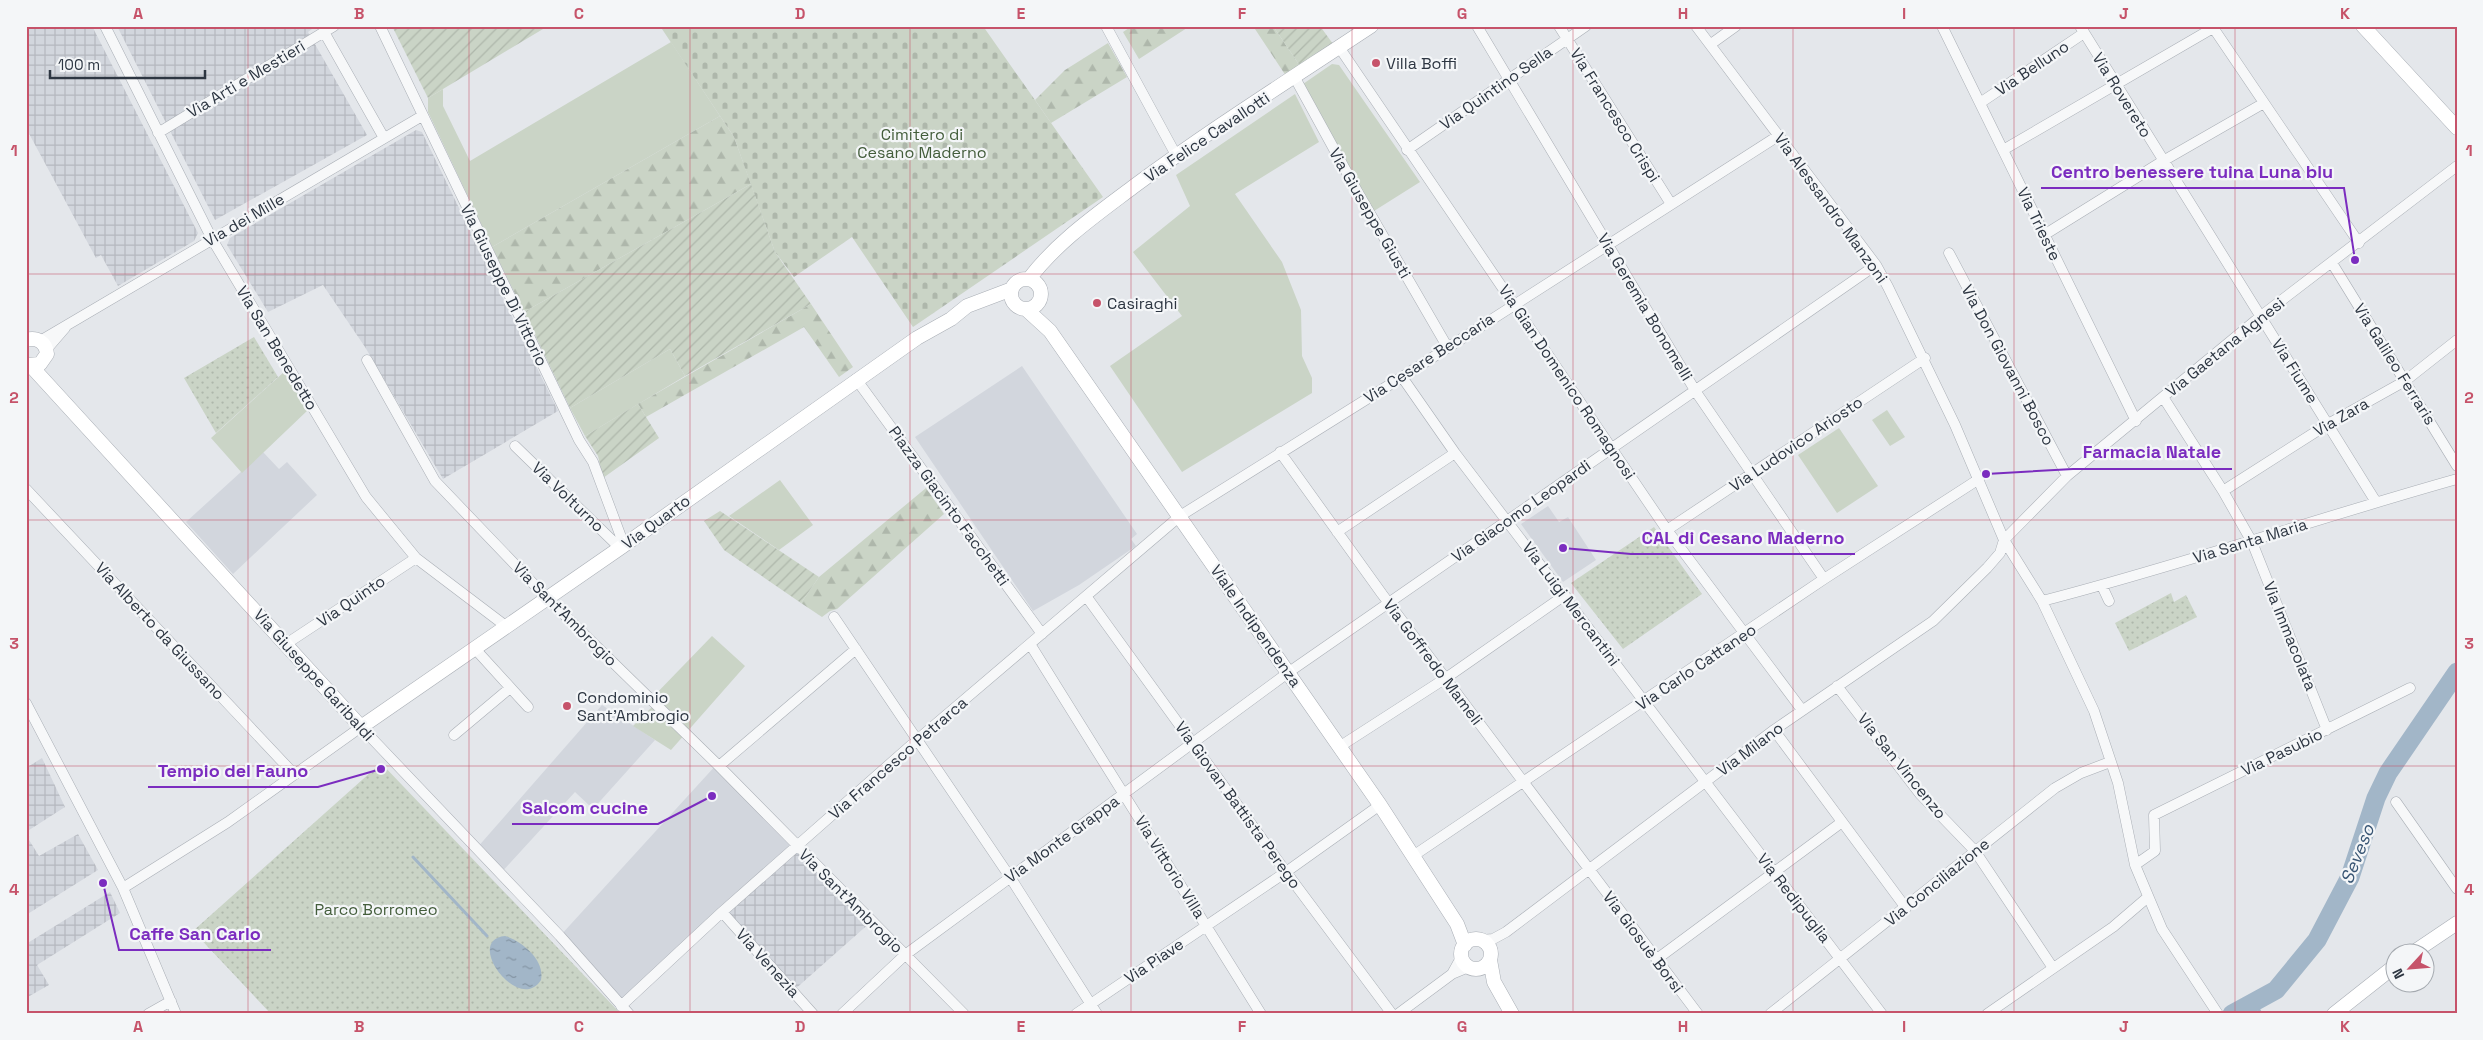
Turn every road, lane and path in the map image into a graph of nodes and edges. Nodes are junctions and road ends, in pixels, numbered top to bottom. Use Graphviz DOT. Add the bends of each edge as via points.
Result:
graph roads {
  1 [pos="105,26"];
  2 [pos="334,26"];
  3 [pos="380,26"];
  4 [pos="1106,26"];
  5 [pos="1372,26"];
  6 [pos="1477,26"];
  7 [pos="1559,26"];
  8 [pos="1586,26"];
  9 [pos="1696,26"];
  10 [pos="1736,26"];
  11 [pos="1942,26"];
  12 [pos="2363,26"];
  13 [pos="2213,27"];
  14 [pos="2082,30"];
  15 [pos="324,32"];
  16 [pos="1567,39"];
  17 [pos="1711,44"];
  18 [pos="1339,48"];
  19 [pos="1295,78"];
  20 [pos="1507,79"];
  21 [pos="2116,84"];
  22 [pos="1980,103"];
  23 [pos="2264,103"];
  24 [pos="422,116"];
  25 [pos="2457,128"];
  26 [pos="158,133"];
  27 [pos="1778,136"];
  28 [pos="384,138"];
  29 [pos="1407,150"];
  30 [pos="2003,150"];
  31 [pos="1176,155"];
  32 [pos="2163,161"];
  33 [pos="2457,166"];
  34 [pos="1671,204"];
  35 [pos="2044,235"];
  36 [pos="212,239"];
  37 [pos="2359,243"];
  38 [pos="1607,244"];
  39 [pos="1949,254"];
  40 [pos="1050,256"];
  41 [pos="2332,263"];
  42 [pos="1876,265"];
  43 [pos="1028,279"];
  44 [pos="1040,288"];
  45 [pos="1012,289"];
  46 [pos="1039,303"];
  47 [pos="1014,304"];
  48 [pos="1514,304"];
  49 [pos="1027,310"];
  50 [pos="2261,316"];
  51 [pos="951,318"];
  52 [pos="1050,331"];
  53 [pos="2457,340"];
  54 [pos="37,343"];
  55 [pos="1448,348"];
  56 [pos="1925,358"];
  57 [pos="367,360"];
  58 [pos="29,366"];
  59 [pos="1402,377"];
  60 [pos="856,379"];
  61 [pos="2405,381"];
  62 [pos="1696,392"];
  63 [pos="2163,397"];
  64 [pos="62,402"];
  65 [pos="2136,421"];
  66 [pos="2328,424"];
  67 [pos="515,446"];
  68 [pos="1612,448"];
  69 [pos="1280,452"];
  70 [pos="1455,453"];
  71 [pos="2457,466"];
  72 [pos="1752,474"];
  73 [pos="2067,476"];
  74 [pos="1979,479"];
  75 [pos="2457,480"];
  76 [pos="26,488"];
  77 [pos="2223,491"];
  78 [pos="2376,502"];
  79 [pos="1180,516"];
  80 [pos="1508,522"];
  81 [pos="1667,530"];
  82 [pos="1337,532"];
  83 [pos="2004,540"];
  84 [pos="2252,542"];
  85 [pos="622,547"];
  86 [pos="416,558"];
  87 [pos="1824,579"];
  88 [pos="2102,586"];
  89 [pos="1086,596"];
  90 [pos="1565,596"];
  91 [pos="547,598"];
  92 [pos="2042,601"];
  93 [pos="2109,601"];
  94 [pos="1388,602"];
  95 [pos="834,617"];
  96 [pos="507,627"];
  97 [pos="1746,633"];
  98 [pos="1042,634"];
  99 [pos="286,644"];
  100 [pos="1030,644"];
  101 [pos="856,650"];
  102 [pos="477,651"];
  103 [pos="1289,672"];
  104 [pos="1446,678"];
  105 [pos="1837,686"];
  106 [pos="510,688"];
  107 [pos="2410,688"];
  108 [pos="1644,702"];
  109 [pos="26,704"];
  110 [pos="528,707"];
  111 [pos="1802,710"];
  112 [pos="361,727"];
  113 [pos="1774,730"];
  114 [pos="2328,730"];
  115 [pos="454,735"];
  116 [pos="917,740"];
  117 [pos="1194,744"];
  118 [pos="1339,748"];
  119 [pos="2110,762"];
  120 [pos="719,766"];
  121 [pos="294,774"];
  122 [pos="1705,782"];
  123 [pos="1523,783"];
  124 [pos="1124,793"];
  125 [pos="2396,802"];
  126 [pos="1380,805"];
  127 [pos="1842,822"];
  128 [pos="797,846"];
  129 [pos="1975,851"];
  130 [pos="1414,856"];
  131 [pos="2135,865"];
  132 [pos="1588,870"];
  133 [pos="1286,872"];
  134 [pos="1775,873"];
  135 [pos="1010,877"];
  136 [pos="122,888"];
  137 [pos="2457,889"];
  138 [pos="2148,897"];
  139 [pos="1906,908"];
  140 [pos="722,912"];
  141 [pos="2457,923"];
  142 [pos="1206,925"];
  143 [pos="2429,942"];
  144 [pos="1472,953"];
  145 [pos="906,955"];
  146 [pos="1841,958"];
  147 [pos="1490,960"];
  148 [pos="1658,960"];
  149 [pos="2053,968"];
  150 [pos="2386,973"];
  151 [pos="1494,982"];
  152 [pos="171,1001"];
  153 [pos="1090,1004"];
  154 [pos="621,1006"];
  155 [pos="2216,1011"];
  156 [pos="148,1014"];
  157 [pos="176,1014"];
  158 [pos="629,1014"];
  159 [pos="813,1014"];
  160 [pos="842,1014"];
  161 [pos="964,1014"];
  162 [pos="1076,1014"];
  163 [pos="1097,1014"];
  164 [pos="1261,1014"];
  165 [pos="1392,1014"];
  166 [pos="1398,1014"];
  167 [pos="1512,1014"];
  168 [pos="1698,1014"];
  169 [pos="1770,1014"];
  170 [pos="1882,1014"];
  171 [pos="1987,1014"];
  172 [pos="2334,1014"];
  1 -- 26 [label="street, Via San Benedetto"];
  2 -- 15 [label="street, Via Arti e Mestieri"];
  3 -- 24 [label="street, Via Giuseppe Di Vittorio"];
  4 -- 31 [label="street"];
  5 -- 18 [label="street, Via Felice Cavallotti"];
  6 -- 20 [label="street, Via Geremia Bonomelli"];
  7 -- 16 [label="street, Via Francesco Crispi"];
  8 -- 16 [label="street, Via Quintino Sella"];
  9 -- 17 [label="street, Via Alessandro Manzoni"];
  10 -- 17 [label="street"];
  11 -- 22 [label="street, Via Trieste"];
  12 -- 25 [label="street"];
  13 -- 21 [label="street"];
  13 -- 23 [label="street"];
  14 -- 21 [label="street, Via Rovereto"];
  14 -- 22 [label="street, Via Belluno"];
  15 -- 26 [label="street, Via Arti e Mestieri"];
  15 -- 28 [label="street"];
  16 -- 20 [label="street, Via Quintino Sella"];
  16 -- 34 [label="street, Via Francesco Crispi"];
  17 -- 27 [label="street, Via Alessandro Manzoni"];
  18 -- 19 [label="street, Via Felice Cavallotti"];
  18 -- 29 [label="street, Via Gian Domenico Romagnosi"];
  19 -- 31 [label="street, Via Felice Cavallotti"];
  19 -- 55 [label="street, Via Giuseppe Giusti"];
  20 -- 29 [label="street, Via Quintino Sella"];
  20 -- 38 [label="street, Via Geremia Bonomelli"];
  21 -- 30 [label="street"];
  21 -- 32 [label="street, Via Rovereto"];
  22 -- 30 [label="street, Via Trieste"];
  23 -- 32 [label="street"];
  23 -- 37 [label="street"];
  24 -- 28 [label="street, Via dei Mille"];
  24 -- 85 [label="street, Via Giuseppe Di Vittorio" via="579,440 593,462"];
  26 -- 36 [label="street, Via San Benedetto"];
  27 -- 34 [label="street, Via Cesare Beccaria"];
  27 -- 42 [label="street, Via Alessandro Manzoni"];
  28 -- 36 [label="street, Via dei Mille"];
  29 -- 48 [label="street, Via Gian Domenico Romagnosi"];
  30 -- 35 [label="street, Via Trieste"];
  31 -- 40 [label="street, Via Felice Cavallotti" via="1067,238"];
  32 -- 35 [label="street"];
  32 -- 50 [label="street, Via Rovereto"];
  33 -- 37 [label="street, Via Gaetana Agnesi"];
  34 -- 38 [label="street, Via Cesare Beccaria"];
  35 -- 65 [label="street, Via Trieste"];
  36 -- 54 [label="street, Via dei Mille"];
  36 -- 86 [label="street, Via San Benedetto" via="366,497"];
  37 -- 41 [label="street, Via Gaetana Agnesi"];
  38 -- 48 [label="street, Via Cesare Beccaria"];
  38 -- 62 [label="street, Via Geremia Bonomelli"];
  39 -- 73 [label="street, Via Don Giovanni Bosco"];
  40 -- 43 [label="street, Via Felice Cavallotti"];
  40 -- 44 [label="street, Via Felice Cavallotti" via="1042,273"];
  41 -- 50 [label="street, Via Gaetana Agnesi"];
  41 -- 61 [label="street, Via Galileo Ferraris"];
  42 -- 56 [label="street, Via Alessandro Manzoni"];
  42 -- 62 [label="street, Via Giacomo Leopardi"];
  43 -- 44 [label="street"];
  43 -- 45 [label="street" via="1018,281"];
  44 -- 46 [label="street"];
  45 -- 47 [label="street"];
  45 -- 51 [label="street, Via Quarto" via="967,306"];
  46 -- 49 [label="street"];
  46 -- 52 [label="street, Viale Indipendenza"];
  47 -- 49 [label="street"];
  47 -- 51 [label="street, Via Quarto" via="990,303"];
  48 -- 55 [label="street, Via Cesare Beccaria"];
  48 -- 68 [label="street, Via Gian Domenico Romagnosi"];
  49 -- 52 [label="street, Viale Indipendenza"];
  50 -- 63 [label="street, Via Gaetana Agnesi"];
  50 -- 66 [label="street, Via Fiume"];
  51 -- 60 [label="street, Via Quarto"];
  52 -- 79 [label="street, Viale Indipendenza"];
  53 -- 61 [label="street, Via Zara"];
  54 -- 58 [label="street" via="40,364"];
  54 -- 64 [label="street, Via Giuseppe Garibaldi"];
  55 -- 59 [label="street, Via Cesare Beccaria"];
  56 -- 72 [label="street, Via Ludovico Ariosto"];
  56 -- 74 [label="street, Via Alessandro Manzoni"];
  57 -- 91 [label="street, Via Sant'Ambrogio" via="434,481"];
  58 -- 64 [label="street, Via Giuseppe Garibaldi"];
  59 -- 69 [label="street, Via Cesare Beccaria"];
  59 -- 70 [label="street, Via Luigi Mercantini"];
  60 -- 85 [label="street, Via Quarto"];
  60 -- 98 [label="street, Piazza Giacinto Facchetti"];
  61 -- 66 [label="street, Via Zara"];
  61 -- 71 [label="street, Via Galileo Ferraris"];
  62 -- 68 [label="street, Via Giacomo Leopardi"];
  62 -- 72 [label="street, Via Geremia Bonomelli"];
  63 -- 65 [label="street, Via Gaetana Agnesi"];
  63 -- 77 [label="street, Via Immacolata"];
  64 -- 99 [label="street, Via Giuseppe Garibaldi"];
  65 -- 73 [label="street, Via Gaetana Agnesi"];
  66 -- 77 [label="street, Via Zara"];
  66 -- 78 [label="street, Via Fiume"];
  67 -- 85 [label="street, Via Volturno"];
  68 -- 80 [label="street, Via Giacomo Leopardi"];
  68 -- 81 [label="street, Via Gian Domenico Romagnosi"];
  69 -- 79 [label="street, Via Cesare Beccaria"];
  69 -- 82 [label="street, Via Goffredo Mameli"];
  70 -- 80 [label="street, Via Luigi Mercantini"];
  70 -- 82 [label="street"];
  72 -- 81 [label="street, Via Ludovico Ariosto"];
  72 -- 87 [label="street, Via Geremia Bonomelli"];
  73 -- 83 [label="street, Via Gaetana Agnesi"];
  74 -- 83 [label="street, Via Alessandro Manzoni"];
  74 -- 87 [label="street, Via Carlo Cattaneo"];
  75 -- 78 [label="street, Via Santa Maria"];
  76 -- 121 [label="street, Via Alberto da Giussano"];
  77 -- 84 [label="street, Via Immacolata"];
  78 -- 84 [label="street, Via Santa Maria"];
  79 -- 89 [label="street, Via Francesco Petrarca"];
  79 -- 103 [label="street, Viale Indipendenza"];
  80 -- 90 [label="street, Via Luigi Mercantini"];
  80 -- 94 [label="street, Via Giacomo Leopardi"];
  81 -- 97 [label="street, Via Gian Domenico Romagnosi"];
  82 -- 94 [label="street, Via Goffredo Mameli"];
  83 -- 92 [label="street, Via Alessandro Manzoni"];
  83 -- 105 [label="street, Via Milano" via="2000,554 1940,616"];
  84 -- 88 [label="street, Via Santa Maria"];
  84 -- 114 [label="street, Via Immacolata"];
  85 -- 91 [label="street, Via Quarto"];
  86 -- 96 [label="street, Via San Benedetto"];
  86 -- 99 [label="street, Via Quinto"];
  87 -- 97 [label="street, Via Carlo Cattaneo"];
  88 -- 92 [label="street, Via Santa Maria"];
  88 -- 93 [label="street"];
  89 -- 98 [label="street, Via Francesco Petrarca"];
  89 -- 117 [label="street, Via Giovan Battista Perego"];
  90 -- 104 [label="street"];
  90 -- 108 [label="street, Via Luigi Mercantini"];
  91 -- 96 [label="street, Via Quarto"];
  91 -- 120 [label="street, Via Sant'Ambrogio"];
  92 -- 119 [label="street, Via Alessandro Manzoni" via="2098,723"];
  94 -- 103 [label="street, Via Giacomo Leopardi"];
  94 -- 104 [label="street, Via Goffredo Mameli"];
  95 -- 101 [label="street"];
  96 -- 112 [label="street, Via Quarto"];
  97 -- 108 [label="street, Via Carlo Cattaneo"];
  97 -- 111 [label="street, Via Gian Domenico Romagnosi"];
  98 -- 100 [label="street, Via Francesco Petrarca"];
  99 -- 112 [label="street, Via Giuseppe Garibaldi"];
  100 -- 116 [label="street, Via Francesco Petrarca"];
  100 -- 124 [label="street, Via Vittorio Villa"];
  101 -- 116 [label="street"];
  101 -- 120 [label="street"];
  102 -- 106 [label="street"];
  103 -- 117 [label="street, Via Monte Grappa"];
  103 -- 118 [label="street, Viale Indipendenza"];
  104 -- 118 [label="street"];
  104 -- 123 [label="street, Via Goffredo Mameli"];
  105 -- 111 [label="street, Via Milano"];
  105 -- 129 [label="street, Via San Vincenzo" via="1920,794"];
  106 -- 110 [label="street"];
  106 -- 115 [label="street"];
  107 -- 114 [label="street, Via Pasubio"];
  108 -- 122 [label="street, Via Luigi Mercantini"];
  108 -- 123 [label="street, Via Carlo Cattaneo"];
  109 -- 136 [label="street"];
  111 -- 113 [label="street, Via Milano"];
  112 -- 121 [label="street"];
  112 -- 154 [label="street, Via Giuseppe Garibaldi" via="560,936"];
  113 -- 122 [label="street, Via Milano"];
  113 -- 127 [label="street"];
  114 -- 131 [label="street, Via Pasubio" via="2154,815 2155,851"];
  116 -- 128 [label="street, Via Francesco Petrarca"];
  116 -- 135 [label="street"];
  117 -- 124 [label="street, Via Monte Grappa"];
  117 -- 133 [label="street, Via Giovan Battista Perego"];
  118 -- 126 [label="street, Viale Indipendenza"];
  119 -- 129 [label="street, Via Conciliazione" via="2064,782"];
  119 -- 131 [label="street, Via Alessandro Manzoni" via="2118,784"];
  120 -- 128 [label="street, Via Sant'Ambrogio"];
  121 -- 136 [label="street" via="228,822"];
  122 -- 132 [label="street, Via Milano"];
  122 -- 134 [label="street, Via Redipuglia"];
  123 -- 130 [label="street, Via Carlo Cattaneo"];
  123 -- 132 [label="street, Via Goffredo Mameli"];
  124 -- 135 [label="street, Via Monte Grappa"];
  124 -- 142 [label="street, Via Vittorio Villa"];
  125 -- 137 [label="street"];
  126 -- 130 [label="street, Viale Indipendenza"];
  126 -- 133 [label="street, Via Piave"];
  127 -- 134 [label="street"];
  127 -- 139 [label="street"];
  128 -- 140 [label="street, Via Francesco Petrarca"];
  128 -- 145 [label="street, Via Sant'Ambrogio"];
  129 -- 139 [label="street, Via Conciliazione"];
  129 -- 149 [label="street, Via San Vincenzo"];
  130 -- 144 [label="street, Viale Indipendenza"];
  131 -- 138 [label="street, Via Alessandro Manzoni"];
  132 -- 144 [label="street, Via Milano" via="1503,934"];
  132 -- 148 [label="street, Via Giosuè Borsi"];
  133 -- 142 [label="street, Via Piave"];
  133 -- 165 [label="street, Via Giovan Battista Perego"];
  134 -- 146 [label="street, Via Redipuglia"];
  134 -- 148 [label="street"];
  135 -- 145 [label="street, Via Monte Grappa"];
  135 -- 153 [label="street"];
  136 -- 152 [label="street"];
  138 -- 149 [label="street" via="2113,927"];
  138 -- 155 [label="street, Via Alessandro Manzoni" via="2162,929"];
  139 -- 146 [label="street, Via Conciliazione"];
  140 -- 154 [label="street, Via Francesco Petrarca"];
  140 -- 159 [label="street, Via Venezia"];
  141 -- 143 [label="street"];
  142 -- 153 [label="street, Via Piave"];
  142 -- 164 [label="street, Via Vittorio Villa"];
  144 -- 147 [label="street"];
  144 -- 147 [label="street, Viale Indipendenza" via="1491,950"];
  144 -- 151 [label="street"];
  144 -- 166 [label="street" via="1452,974"];
  145 -- 160 [label="street, Via Monte Grappa"];
  145 -- 161 [label="street, Via Sant'Ambrogio"];
  146 -- 169 [label="street, Via Conciliazione"];
  146 -- 170 [label="street, Via Redipuglia"];
  147 -- 151 [label="street"];
  148 -- 168 [label="street, Via Giosuè Borsi"];
  149 -- 171 [label="street"];
  150 -- 172 [label="street"];
  151 -- 167 [label="street"];
  152 -- 156 [label="street"];
  152 -- 157 [label="street"];
  153 -- 162 [label="street, Via Piave"];
  153 -- 163 [label="street"];
  154 -- 158 [label="street, Via Giuseppe Garibaldi"];
}
